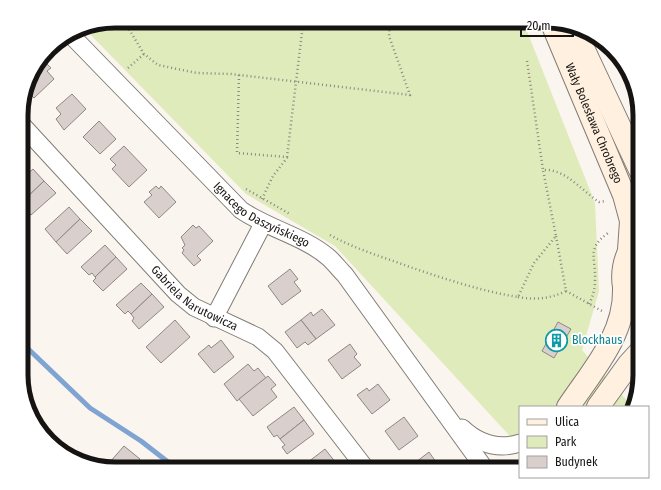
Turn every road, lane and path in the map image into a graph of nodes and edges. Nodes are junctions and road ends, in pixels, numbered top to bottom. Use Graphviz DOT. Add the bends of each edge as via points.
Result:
graph roads {
  1 [pos="128,28"];
  2 [pos="303,28"];
  3 [pos="390,28"];
  4 [pos="554,28"];
  5 [pos="576,34"];
  6 [pos="74,38"];
  7 [pos="144,54"];
  8 [pos="527,61"];
  9 [pos="123,63"];
  10 [pos="128,68"];
  11 [pos="133,73"];
  12 [pos="239,75"];
  13 [pos="296,82"];
  14 [pos="28,132"];
  15 [pos="633,155"];
  16 [pos="287,157"];
  17 [pos="543,170"];
  18 [pos="244,187"];
  19 [pos="624,195"];
  20 [pos="262,199"];
  21 [pos="296,217"];
  22 [pos="258,221"];
  23 [pos="323,231"];
  24 [pos="608,233"];
  25 [pos="556,236"];
  26 [pos="633,236"];
  27 [pos="633,245"];
  28 [pos="566,290"];
  29 [pos="624,290"];
  30 [pos="518,297"];
  31 [pos="589,304"];
  32 [pos="633,307"];
  33 [pos="607,314"];
  34 [pos="214,318"];
  35 [pos="633,360"];
  36 [pos="439,406"];
  37 [pos="569,406"];
  38 [pos="599,406"];
  39 [pos="519,443"];
  40 [pos="361,462"];
  41 [pos="480,462"];
  1 -- 7 [label="path"];
  2 -- 13 [label="path"];
  3 -- 13 [label="path" via="389,36 410,95"];
  4 -- 19 [label="main road, Wały Bolesława Chrobrego"];
  5 -- 15 [label="main road, Wały Bolesława Chrobrego"];
  6 -- 22 [label="street, Ignacego Daszyńskiego" via="241,210"];
  7 -- 10 [label="path"];
  7 -- 12 [label="path" via="158,65 197,73"];
  8 -- 17 [label="path"];
  9 -- 10 [label="path"];
  10 -- 11 [label="path"];
  12 -- 13 [label="path"];
  12 -- 16 [label="path" via="236,153"];
  13 -- 16 [label="path"];
  14 -- 34 [label="street, Gabriela Narutowicza" via="178,294"];
  16 -- 20 [label="path" via="273,176"];
  17 -- 19 [label="path" via="554,170 570,179 599,202"];
  17 -- 25 [label="path"];
  18 -- 20 [label="path"];
  19 -- 26 [label="main road, Wały Bolesława Chrobrego"];
  20 -- 21 [label="path"];
  20 -- 22 [label="path"];
  22 -- 34 [label="street"];
  22 -- 36 [label="street, Ignacego Daszyńskiego" via="311,246 328,257 345,275"];
  23 -- 30 [label="path" via="370,253 427,273 497,294"];
  24 -- 31 [label="path" via="598,240 593,253 596,279"];
  25 -- 28 [label="path"];
  25 -- 30 [label="path" via="534,263"];
  27 -- 29 [label="main road, Wały Bolesława Chrobrego" via="624,262"];
  28 -- 30 [label="path" via="546,298"];
  28 -- 31 [label="path"];
  29 -- 32 [label="main road"];
  29 -- 37 [label="main road, Wały Bolesława Chrobrego" via="623,312 617,330"];
  31 -- 33 [label="path"];
  34 -- 40 [label="street, Gabriela Narutowicza" via="258,337 275,351"];
  35 -- 38 [label="main road"];
  36 -- 39 [label="street, Ignacego Daszyńskiego" via="466,432 484,443 508,447"];
  36 -- 41 [label="street, Ignacego Daszyńskiego"];
}
